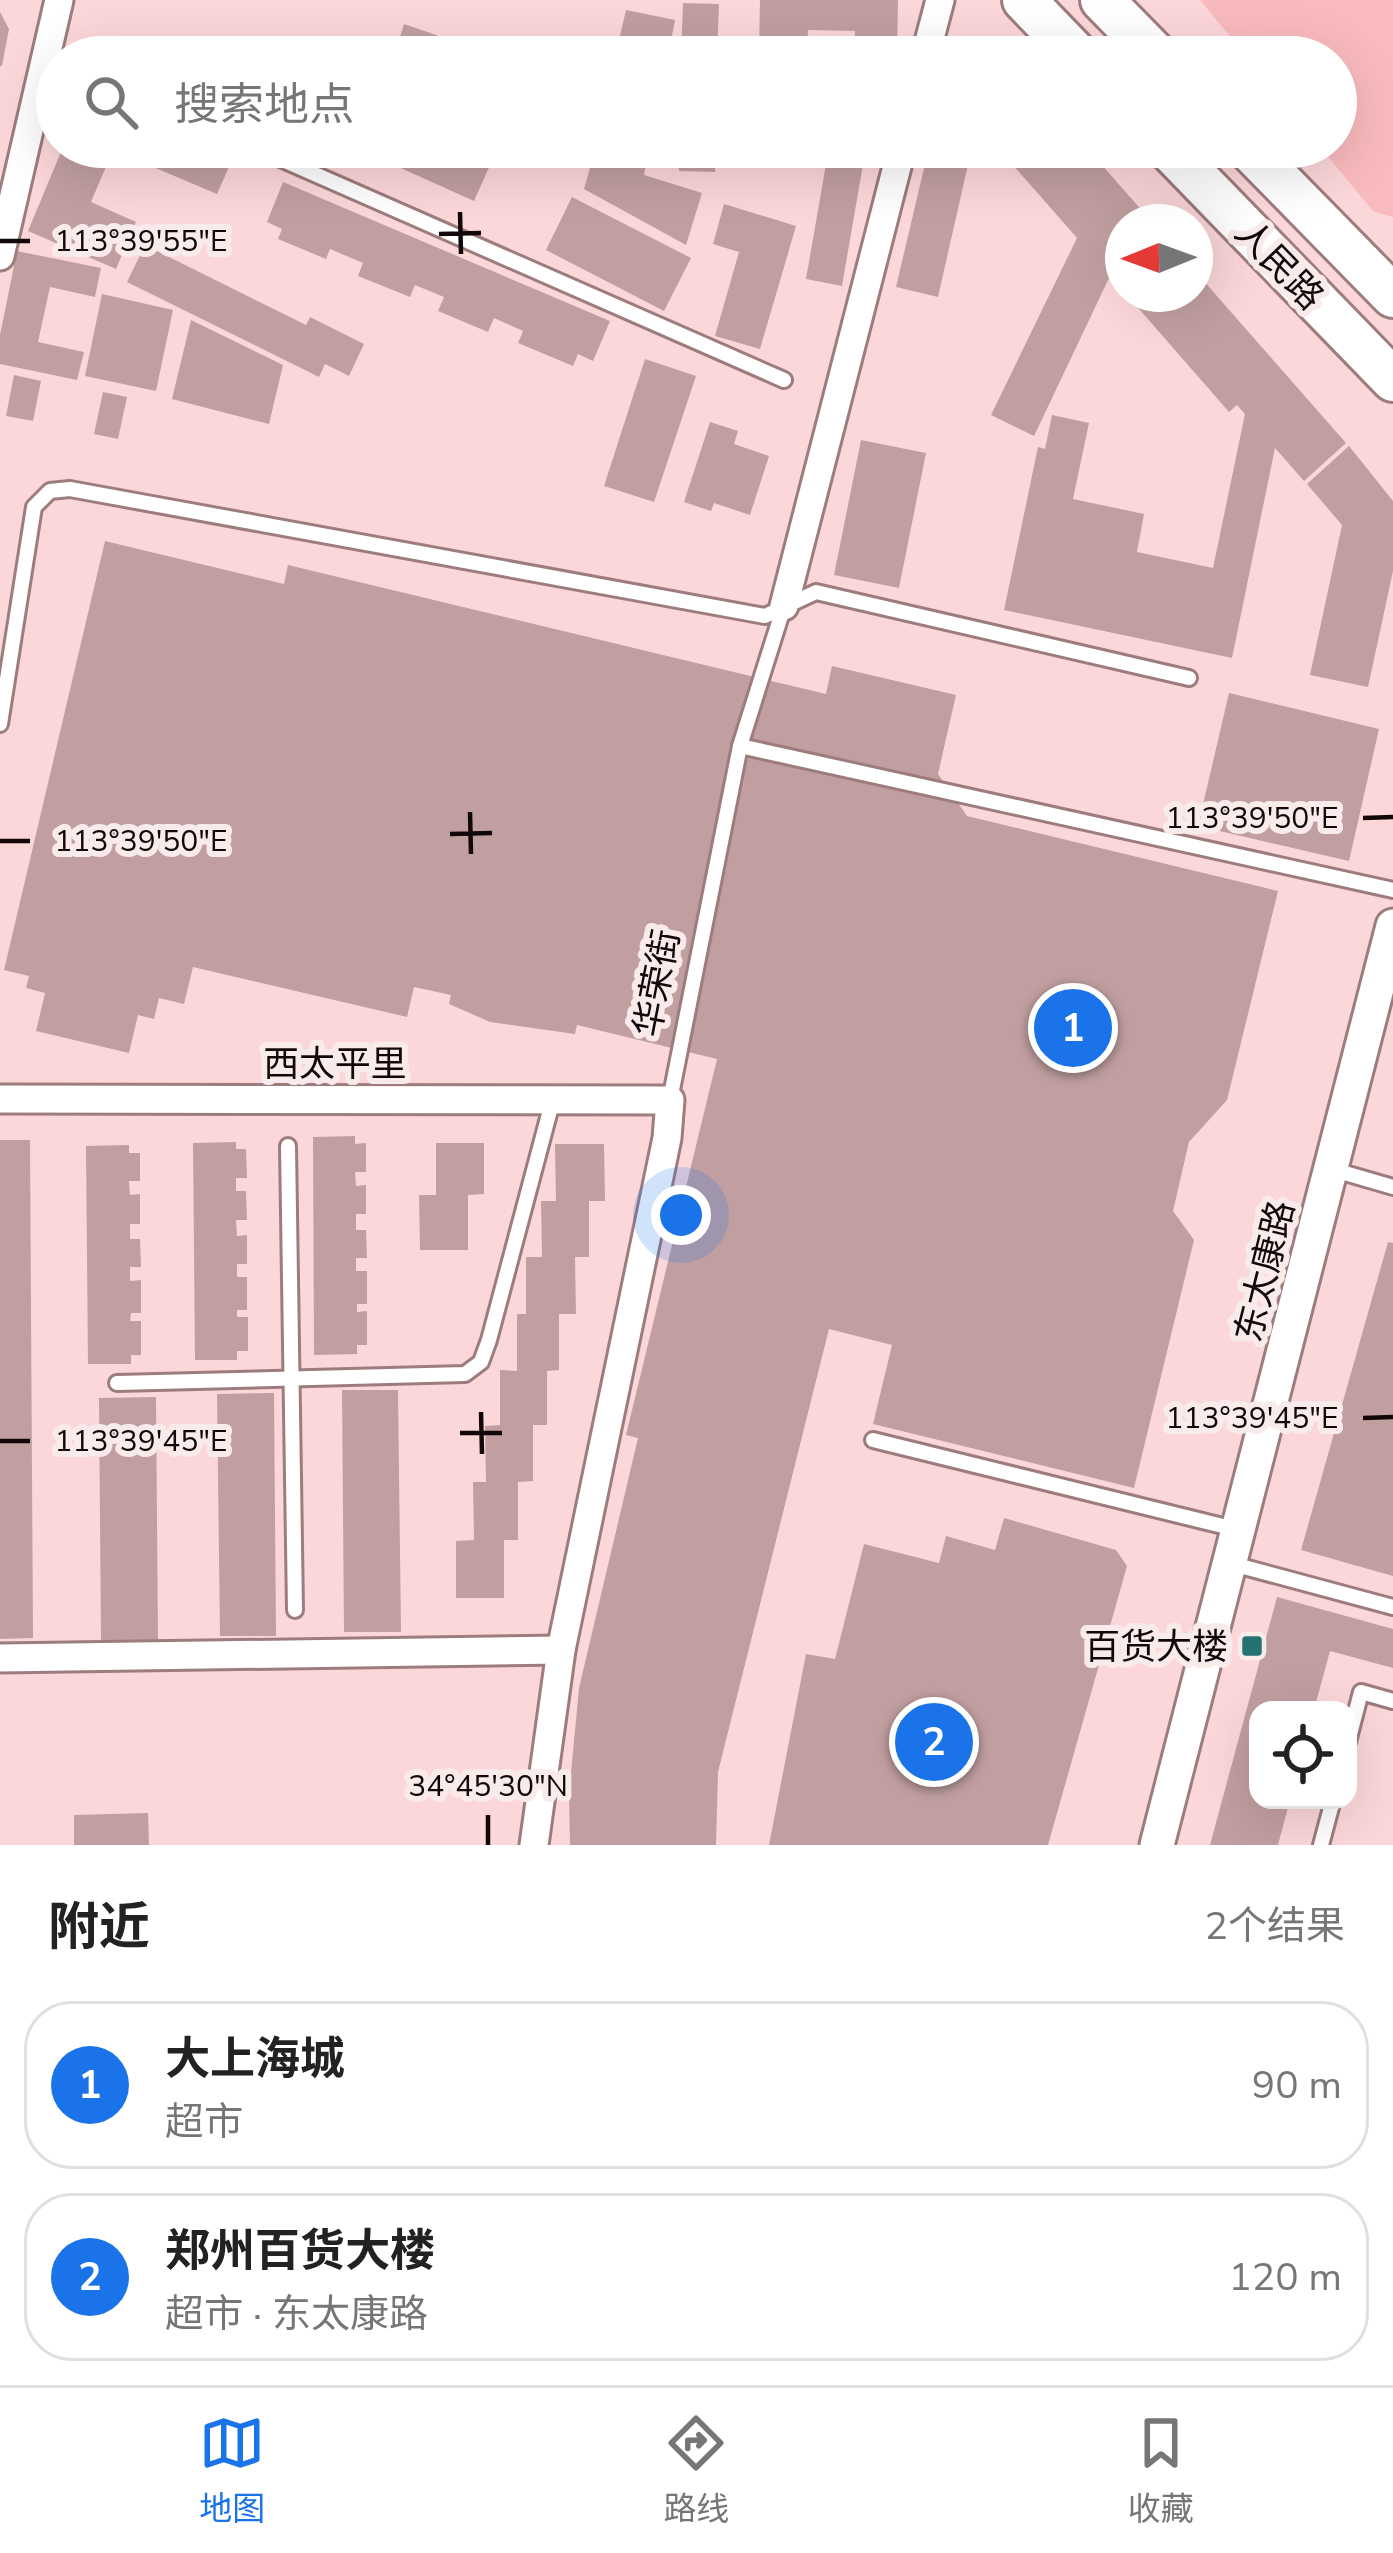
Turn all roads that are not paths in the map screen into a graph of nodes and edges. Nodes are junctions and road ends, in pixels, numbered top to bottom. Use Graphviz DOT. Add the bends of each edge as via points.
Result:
graph roads {
  1 [pos="58,0"];
  2 [pos="940,0"];
  3 [pos="1024,0"];
  4 [pos="1102,0"];
  5 [pos="54,36"];
  6 [pos="931,36"];
  7 [pos="1059,36"];
  8 [pos="1137,36"];
  9 [pos="36,120"];
  10 [pos="301,168"];
  11 [pos="897,168"];
  12 [pos="1187,168"];
  13 [pos="1268,168"];
  14 [pos="0,256"];
  15 [pos="1393,296"];
  16 [pos="784,380"];
  17 [pos="1393,380"];
  18 [pos="784,606"];
  19 [pos="1189,679"];
  20 [pos="0,724"];
  21 [pos="740,746"];
  22 [pos="1393,890"];
  23 [pos="1393,926"];
  24 [pos="0,1099"];
  25 [pos="553,1099"];
  26 [pos="670,1100"];
  27 [pos="289,1146"];
  28 [pos="1330,1169"];
  29 [pos="1393,1187"];
  30 [pos="292,1378"];
  31 [pos="117,1383"];
  32 [pos="873,1440"];
  33 [pos="1238,1529"];
  34 [pos="1229,1563"];
  35 [pos="1393,1607"];
  36 [pos="295,1610"];
  37 [pos="561,1650"];
  38 [pos="0,1658"];
  39 [pos="1393,1700"];
  40 [pos="1357,1707"];
  41 [pos="1331,1809"];
  42 [pos="534,1845"];
  43 [pos="1157,1845"];
  44 [pos="1321,1845"];
  1 -- 5 [label="street"];
  2 -- 6 [label="street"];
  3 -- 7 [label="main road"];
  4 -- 8 [label="main road"];
  9 -- 14 [label="street"];
  10 -- 16 [label="lane"];
  11 -- 18 [label="street, 华荣街"];
  12 -- 17 [label="main road, 人民路"];
  13 -- 15 [label="main road, 人民路"];
  18 -- 19 [label="lane" via="816,592"];
  18 -- 20 [label="lane" via="764,616 50,491 34,507"];
  18 -- 21 [label="lane, 华荣街"];
  21 -- 22 [label="lane"];
  21 -- 26 [label="lane, 华荣街"];
  23 -- 28 [label="street, 东太康路"];
  24 -- 25 [label="street, 西太平里"];
  25 -- 26 [label="street, 西太平里"];
  25 -- 30 [label="lane" via="481,1362 465,1374"];
  26 -- 37 [label="street, 华荣街"];
  27 -- 30 [label="lane"];
  28 -- 29 [label="lane"];
  28 -- 33 [label="street, 东太康路"];
  30 -- 31 [label="lane"];
  30 -- 36 [label="lane"];
  32 -- 33 [label="lane"];
  33 -- 34 [label="street, 东太康路"];
  34 -- 35 [label="lane"];
  34 -- 43 [label="street, 东太康路"];
  37 -- 38 [label="street"];
  37 -- 42 [label="street, 华荣街"];
  39 -- 40 [label="lane" via="1361,1692"];
  41 -- 44 [label="lane"];
}
